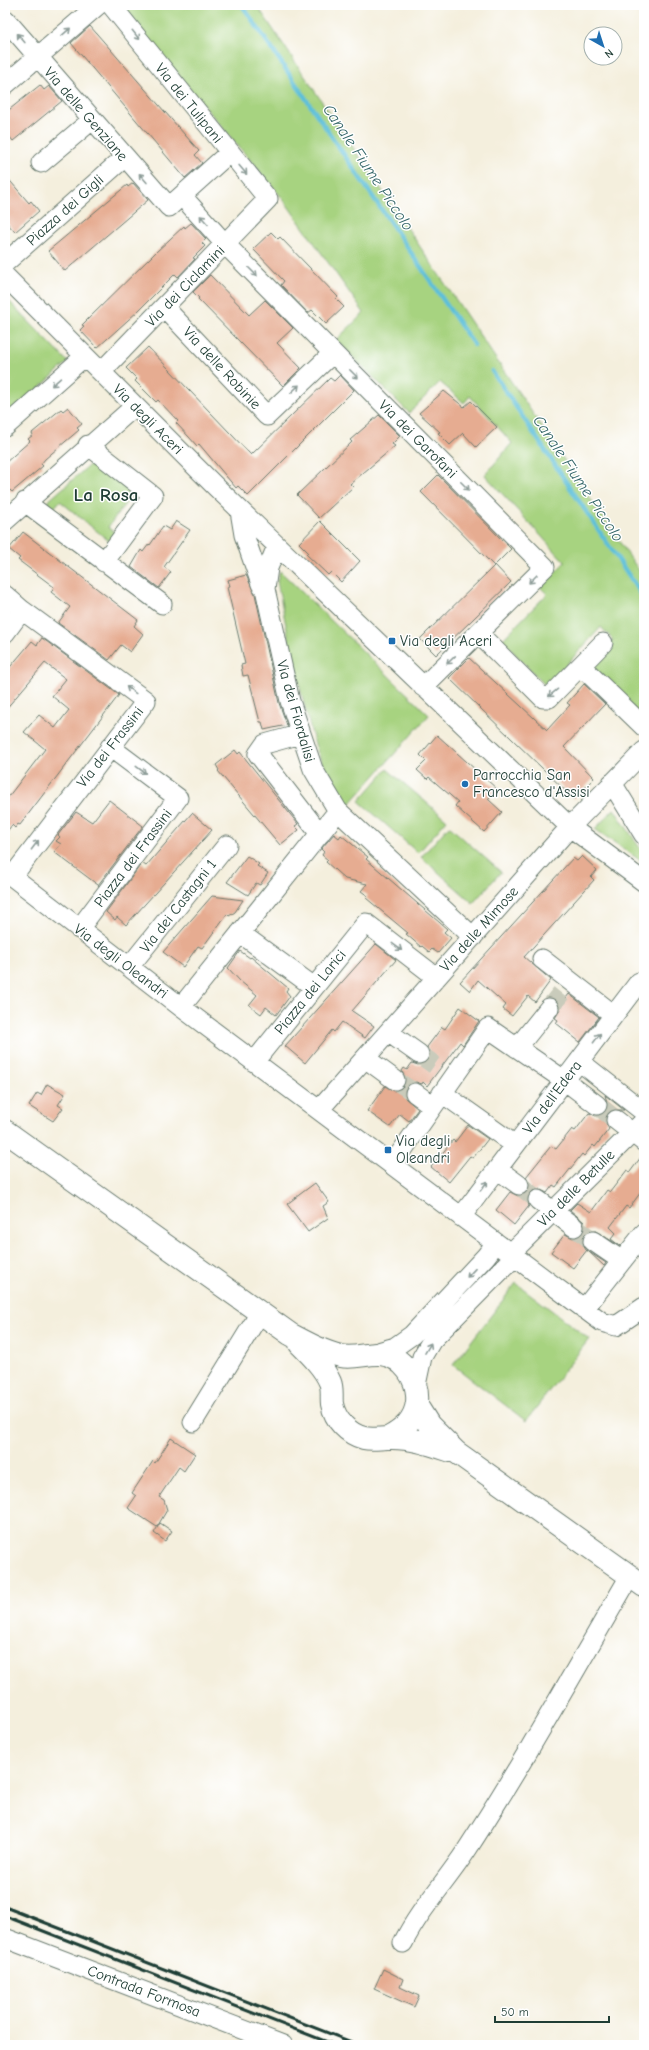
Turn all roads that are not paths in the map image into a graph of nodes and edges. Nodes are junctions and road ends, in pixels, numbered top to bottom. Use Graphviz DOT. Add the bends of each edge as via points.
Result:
graph roads {
  1 [pos="98,5"];
  2 [pos="111,5"];
  3 [pos="5,19"];
  4 [pos="37,57"];
  5 [pos="5,85"];
  6 [pos="92,120"];
  7 [pos="229,153"];
  8 [pos="125,157"];
  9 [pos="41,163"];
  10 [pos="268,199"];
  11 [pos="176,202"];
  12 [pos="225,244"];
  13 [pos="5,263"];
  14 [pos="5,276"];
  15 [pos="164,307"];
  16 [pos="333,352"];
  17 [pos="85,356"];
  18 [pos="101,372"];
  19 [pos="135,406"];
  20 [pos="5,427"];
  21 [pos="88,446"];
  22 [pos="25,502"];
  23 [pos="240,510"];
  24 [pos="5,521"];
  25 [pos="275,544"];
  26 [pos="104,562"];
  27 [pos="255,568"];
  28 [pos="265,589"];
  29 [pos="5,595"];
  30 [pos="162,604"];
  31 [pos="22,610"];
  32 [pos="5,633"];
  33 [pos="478,633"];
  34 [pos="603,643"];
  35 [pos="582,667"];
  36 [pos="424,687"];
  37 [pos="644,727"];
  38 [pos="301,734"];
  39 [pos="110,747"];
  40 [pos="644,751"];
  41 [pos="612,783"];
  42 [pos="338,811"];
  43 [pos="570,827"];
  44 [pos="320,834"];
  45 [pos="644,835"];
  46 [pos="227,845"];
  47 [pos="8,874"];
  48 [pos="644,882"];
  49 [pos="79,929"];
  50 [pos="240,933"];
  51 [pos="473,936"];
  52 [pos="542,960"];
  53 [pos="129,967"];
  54 [pos="436,977"];
  55 [pos="644,985"];
  56 [pos="314,987"];
  57 [pos="181,1007"];
  58 [pos="549,1008"];
  59 [pos="614,1015"];
  60 [pos="388,1032"];
  61 [pos="517,1048"];
  62 [pos="419,1054"];
  63 [pos="365,1058"];
  64 [pos="579,1061"];
  65 [pos="254,1062"];
  66 [pos="395,1080"];
  67 [pos="564,1080"];
  68 [pos="415,1093"];
  69 [pos="438,1100"];
  70 [pos="597,1105"];
  71 [pos="318,1110"];
  72 [pos="616,1120"];
  73 [pos="641,1127"];
  74 [pos="5,1131"];
  75 [pos="515,1145"];
  76 [pos="392,1165"];
  77 [pos="497,1169"];
  78 [pos="519,1185"];
  79 [pos="545,1206"];
  80 [pos="460,1217"];
  81 [pos="574,1227"];
  82 [pos="644,1232"];
  83 [pos="593,1241"];
  84 [pos="507,1251"];
  85 [pos="622,1261"];
  86 [pos="644,1307"];
  87 [pos="584,1309"];
  88 [pos="260,1313"];
  89 [pos="290,1334"];
  90 [pos="365,1355"];
  91 [pos="332,1390"];
  92 [pos="416,1395"];
  93 [pos="193,1422"];
  94 [pos="388,1438"];
  95 [pos="456,1452"];
  96 [pos="637,1581"];
  97 [pos="5,1938"];
  98 [pos="403,1943"];
  99 [pos="283,2045"];
  4 -- 1 [label="street, one-way"];
  2 -- 7 [label="street, Via dei Tulipani, one-way"];
  4 -- 3 [label="street, Via delle Genziane, one-way"];
  4 -- 5 [label="street"];
  4 -- 6 [label="street, Via delle Genziane"];
  6 -- 8 [label="street, Via delle Genziane"];
  6 -- 9 [label="street"];
  7 -- 10 [label="street, Via dei Tulipani, one-way"];
  7 -- 11 [label="street"];
  11 -- 8 [label="street, Via delle Genziane, one-way"];
  8 -- 13 [label="street, Piazza dei Gigli"];
  10 -- 12 [label="street, Via dei Ciclamini"];
  12 -- 11 [label="street, Via delle Genziane, one-way"];
  12 -- 15 [label="street, Via dei Ciclamini"];
  12 -- 16 [label="street, Via dei Garofani, one-way"];
  14 -- 17 [label="street, Via degli Aceri"];
  15 -- 16 [label="street, Via delle Robinie, one-way" via="267,416"];
  15 -- 18 [label="street, Via dei Ciclamini"];
  16 -- 33 [label="street, Via dei Garofani, one-way" via="545,567"];
  17 -- 18 [label="street, Via degli Aceri"];
  17 -- 20 [label="street, one-way"];
  18 -- 19 [label="street, Via degli Aceri"];
  19 -- 21 [label="street"];
  19 -- 23 [label="street, Via degli Aceri"];
  21 -- 22 [label="street"];
  21 -- 26 [label="street" via="153,496"];
  22 -- 24 [label="street"];
  22 -- 26 [label="street"];
  23 -- 25 [label="street, Via degli Aceri"];
  23 -- 27 [label="street, Via dei Fiordalisi" via="244,535"];
  25 -- 27 [label="street" via="261,552"];
  25 -- 28 [label="street, Via dei Fiordalisi"];
  25 -- 36 [label="street, Via degli Aceri"];
  26 -- 30 [label="street"];
  27 -- 28 [label="street, Via dei Fiordalisi"];
  28 -- 38 [label="street, Via dei Fiordalisi" via="290,701"];
  29 -- 31 [label="street"];
  31 -- 32 [label="street"];
  39 -- 31 [label="street, Via dei Frassini, one-way" via="146,701"];
  35 -- 33 [label="street, one-way" via="549,698 543,698"];
  33 -- 36 [label="street, one-way"];
  34 -- 35 [label="street"];
  35 -- 37 [label="street"];
  36 -- 43 [label="street, Via degli Aceri"];
  38 -- 42 [label="street, Via dei Fiordalisi" via="313,769"];
  38 -- 44 [label="street" via="265,744 258,754"];
  47 -- 39 [label="street, Via dei Frassini, one-way"];
  39 -- 49 [label="street, Piazza dei Frassini, one-way" via="178,798"];
  40 -- 41 [label="street, Via delle Mimose"];
  41 -- 43 [label="street, Via delle Mimose"];
  41 -- 45 [label="street"];
  42 -- 44 [label="street"];
  42 -- 51 [label="street, Via dei Fiordalisi"];
  43 -- 48 [label="street, Via degli Aceri"];
  43 -- 51 [label="street, Via delle Mimose"];
  44 -- 50 [label="street"];
  46 -- 53 [label="street, Via dei Castagni 1"];
  47 -- 49 [label="street, Via degli Oleandri"];
  49 -- 53 [label="street, Via degli Oleandri"];
  50 -- 56 [label="street"];
  50 -- 57 [label="street"];
  51 -- 54 [label="street, Via delle Mimose"];
  52 -- 59 [label="street" via="566,987"];
  53 -- 57 [label="street, Via degli Oleandri"];
  56 -- 54 [label="street, Piazza dei Larici, one-way" via="366,923"];
  54 -- 60 [label="street, Via delle Mimose"];
  55 -- 59 [label="street, Via dell'Edera" via="639,982"];
  56 -- 65 [label="street, Piazza dei Larici"];
  57 -- 65 [label="street, Via degli Oleandri"];
  58 -- 61 [label="street"];
  64 -- 59 [label="street, Via dell'Edera, one-way"];
  60 -- 62 [label="street"];
  60 -- 63 [label="street, Via delle Mimose"];
  61 -- 67 [label="street"];
  61 -- 69 [label="street" via="488,1028 447,1073"];
  63 -- 66 [label="street"];
  63 -- 71 [label="street, Via delle Mimose"];
  64 -- 67 [label="street, Via dell'Edera"];
  64 -- 73 [label="street"];
  65 -- 71 [label="street, Via degli Oleandri"];
  67 -- 70 [label="street"];
  67 -- 75 [label="street, Via dell'Edera"];
  68 -- 69 [label="street"];
  69 -- 75 [label="street"];
  69 -- 76 [label="street"];
  71 -- 76 [label="street, Via degli Oleandri"];
  72 -- 73 [label="street"];
  73 -- 79 [label="street, Via delle Betulle"];
  74 -- 88 [label="main road"];
  75 -- 77 [label="street, Via dell'Edera"];
  76 -- 80 [label="street, Via degli Oleandri"];
  77 -- 78 [label="street"];
  80 -- 77 [label="street, Via dell'Edera, one-way"];
  79 -- 81 [label="street"];
  79 -- 84 [label="street, Via delle Betulle"];
  80 -- 84 [label="street, Via degli Oleandri"];
  82 -- 85 [label="street"];
  83 -- 85 [label="street"];
  84 -- 87 [label="street, Via degli Oleandri"];
  84 -- 90 [label="street, one-way" via="486,1256 412,1335 395,1346"];
  92 -- 84 [label="street, one-way" via="422,1357 432,1340"];
  85 -- 87 [label="street"];
  86 -- 87 [label="street, Via degli Oleandri" via="616,1326 602,1322"];
  88 -- 89 [label="main road"];
  88 -- 93 [label="street"];
  89 -- 90 [label="main road" via="324,1351 342,1356"];
  89 -- 91 [label="main road" via="322,1369"];
  90 -- 91 [label="main road" via="351,1361 342,1369"];
  90 -- 92 [label="main road" via="381,1354 403,1364 411,1374"];
  91 -- 94 [label="main road" via="332,1403 336,1415 347,1429 363,1438"];
  92 -- 94 [label="main road" via="413,1416 407,1425"];
  92 -- 95 [label="main road" via="429,1426"];
  94 -- 95 [label="main road" via="422,1440"];
  95 -- 96 [label="main road"];
  96 -- 98 [label="street" via="537,1734 465,1852 415,1919"];
  97 -- 99 [label="street, Contrada Formosa"];
}
